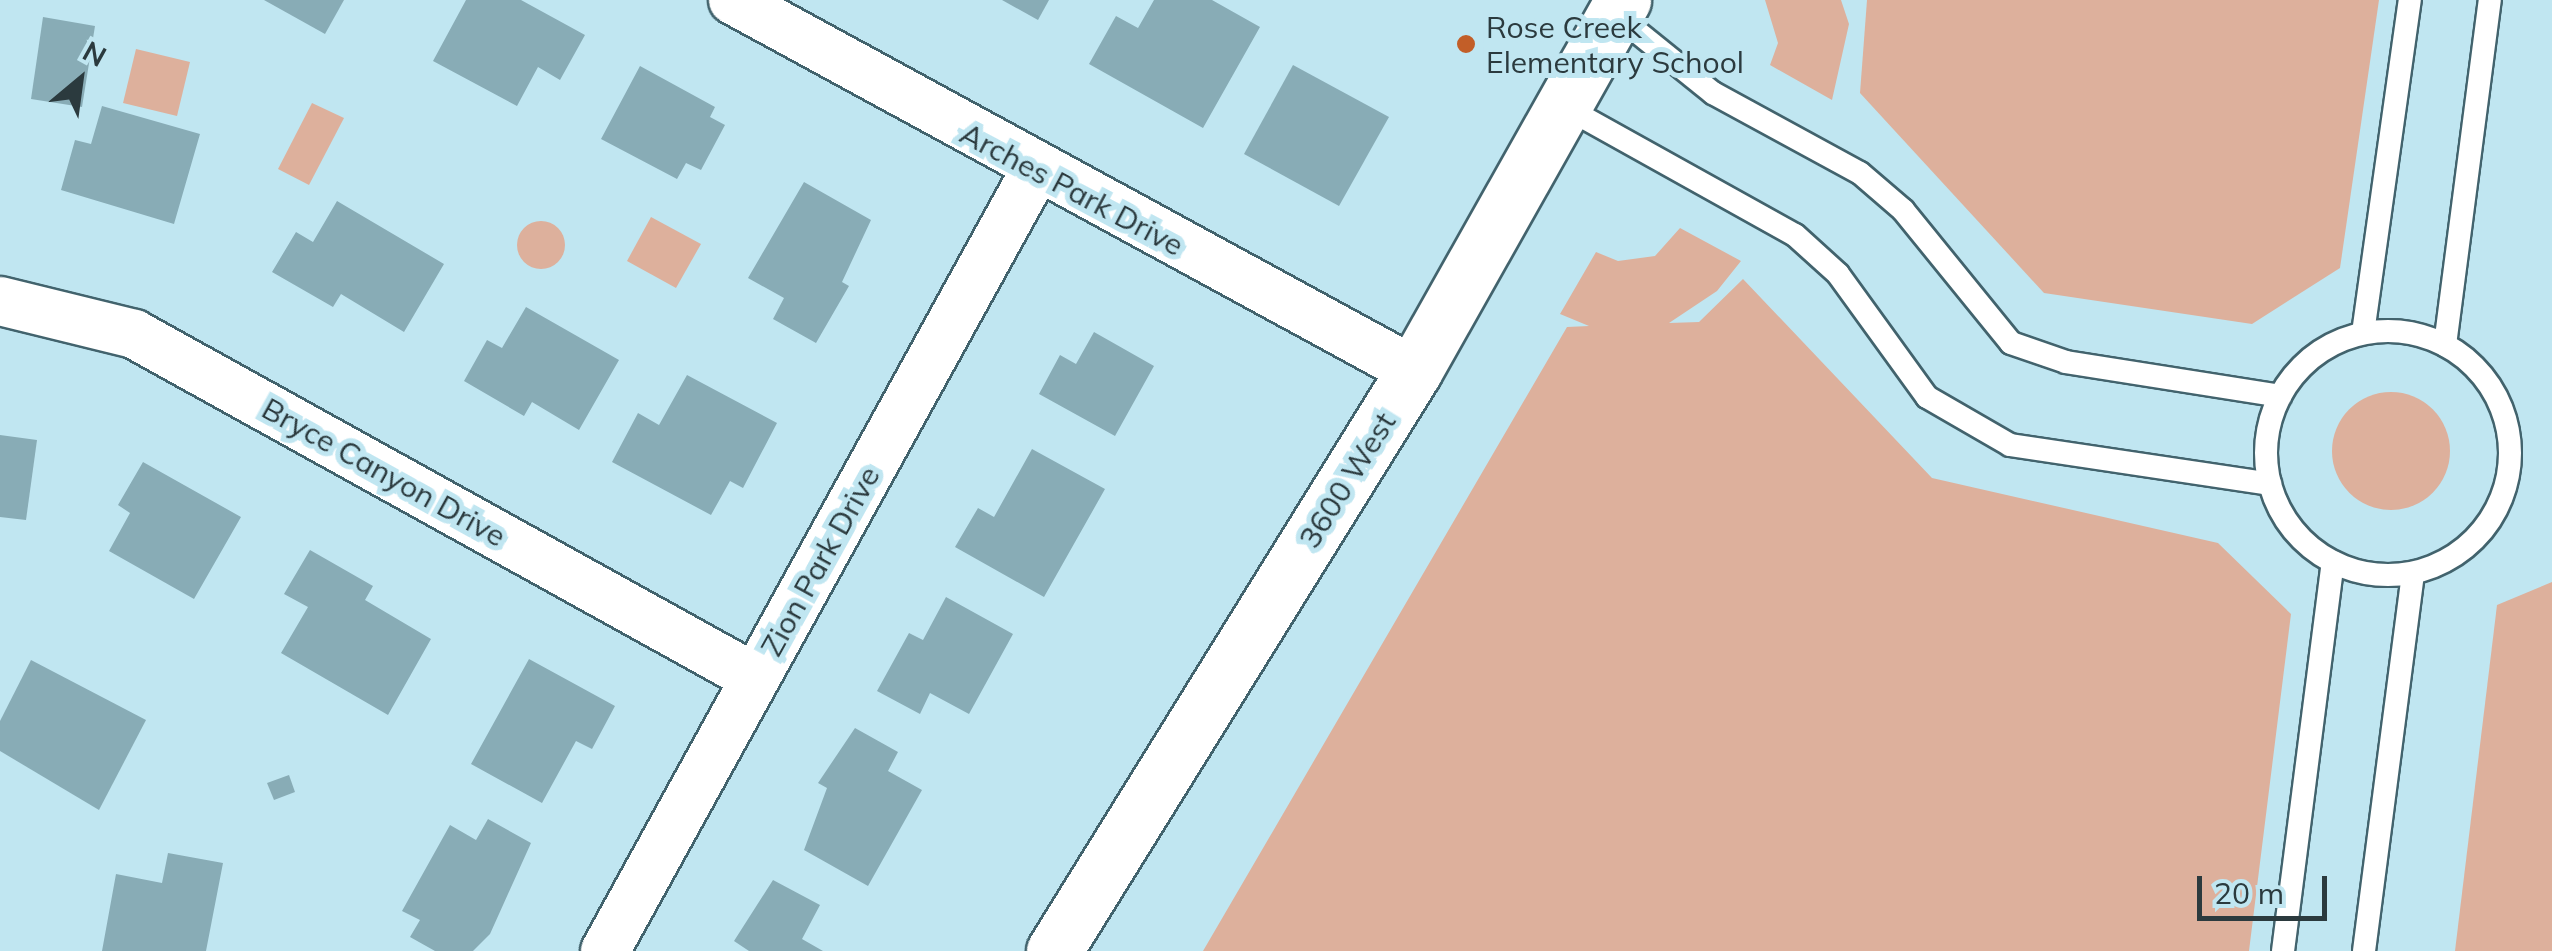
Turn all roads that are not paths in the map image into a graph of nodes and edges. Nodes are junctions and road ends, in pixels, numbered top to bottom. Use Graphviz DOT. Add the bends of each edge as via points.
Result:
graph roads {
  1 [pos="733,0"];
  2 [pos="2410,0"];
  3 [pos="2490,0"];
  4 [pos="1619,7"];
  5 [pos="1563,106"];
  6 [pos="1035,171"];
  7 [pos="0,301"];
  8 [pos="2363,333"];
  9 [pos="2445,345"];
  10 [pos="1414,371"];
  11 [pos="2280,396"];
  12 [pos="2270,484"];
  13 [pos="2333,562"];
  14 [pos="2413,573"];
  15 [pos="756,678"];
  16 [pos="605,951"];
  17 [pos="1054,951"];
  18 [pos="2283,951"];
  19 [pos="2364,951"];
  1 -- 6 [label="street, Arches Park Drive"];
  2 -- 8 [label="lane"];
  3 -- 9 [label="lane"];
  4 -- 5 [label="main road, 3600 West"];
  4 -- 11 [label="lane" via="1713,93 1860,173 1903,210 2012,343 2066,362"];
  5 -- 10 [label="main road, 3600 West"];
  5 -- 12 [label="lane" via="1796,235 1838,274 1927,397 2010,445"];
  6 -- 10 [label="street, Arches Park Drive"];
  6 -- 15 [label="street, Zion Park Drive"];
  7 -- 15 [label="street, Bryce Canyon Drive" via="134,334"];
  8 -- 9 [label="lane"];
  8 -- 11 [label="lane" via="2315,356"];
  9 -- 14 [label="lane" via="2497,398 2510,470 2478,537"];
  10 -- 17 [label="main road, 3600 West"];
  11 -- 12 [label="lane" via="2266,454"];
  12 -- 13 [label="lane" via="2304,542"];
  13 -- 14 [label="lane" via="2372,575"];
  13 -- 18 [label="lane"];
  14 -- 19 [label="lane"];
  15 -- 16 [label="street, Zion Park Drive"];
}
